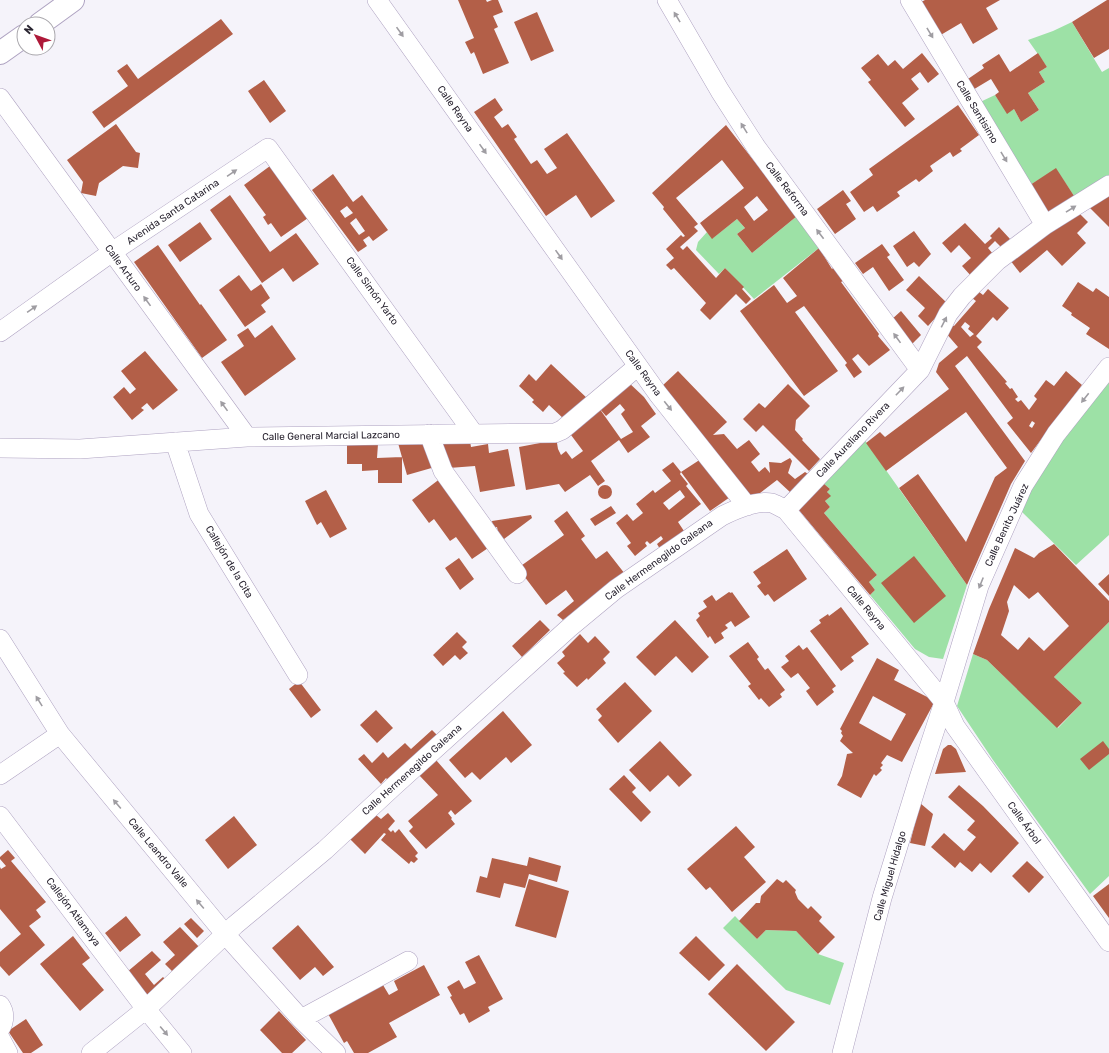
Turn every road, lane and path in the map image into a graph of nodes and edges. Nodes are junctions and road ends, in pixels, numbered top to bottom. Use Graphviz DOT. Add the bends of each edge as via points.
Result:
graph roads {
  1 [pos="73,0"];
  2 [pos="377,0"];
  3 [pos="667,0"];
  4 [pos="910,0"];
  5 [pos="51,16"];
  6 [pos="16,42"];
  7 [pos="0,53"];
  8 [pos="0,98"];
  9 [pos="268,148"];
  10 [pos="1109,185"];
  11 [pos="1045,225"];
  12 [pos="112,252"];
  13 [pos="0,332"];
  14 [pos="638,366"];
  15 [pos="1109,367"];
  16 [pos="920,370"];
  17 [pos="429,434"];
  18 [pos="474,434"];
  19 [pos="247,437"];
  20 [pos="175,442"];
  21 [pos="0,448"];
  22 [pos="747,506"];
  23 [pos="786,510"];
  24 [pos="517,574"];
  25 [pos="0,639"];
  26 [pos="298,676"];
  27 [pos="944,702"];
  28 [pos="60,734"];
  29 [pos="0,775"];
  30 [pos="0,816"];
  31 [pos="225,934"];
  32 [pos="1109,942"];
  33 [pos="408,961"];
  34 [pos="0,1005"];
  35 [pos="146,1009"];
  36 [pos="301,1019"];
  37 [pos="0,1029"];
  38 [pos="0,1038"];
  39 [pos="8,1053"];
  40 [pos="91,1053"];
  41 [pos="182,1053"];
  42 [pos="336,1053"];
  43 [pos="842,1053"];
  1 -- 5 [label="main road"];
  2 -- 14 [label="street, Calle Reyna, one-way"];
  16 -- 3 [label="street, Calle Reforma, one-way" via="756,147"];
  4 -- 11 [label="street, Calle Santisimo, one-way"];
  6 -- 7 [label="main road"];
  8 -- 12 [label="street, Calle Arturo"];
  12 -- 9 [label="street, Avenida Santa Catarina, one-way"];
  9 -- 18 [label="street, Calle Simón Yarto"];
  11 -- 10 [label="street, Calle Aureliano Rivera, one-way"];
  16 -- 11 [label="street, Calle Aureliano Rivera, one-way" via="954,305 997,261"];
  13 -- 12 [label="street, Avenida Santa Catarina, one-way"];
  19 -- 12 [label="street, Calle Arturo, one-way"];
  14 -- 18 [label="street, Calle General Marcial Lazcano" via="558,431"];
  14 -- 22 [label="street, Calle Reyna, one-way"];
  15 -- 27 [label="street, Calle Benito Juárez, one-way" via="1056,434 1023,486 979,586"];
  23 -- 16 [label="street, Calle Aureliano Rivera, one-way"];
  17 -- 18 [label="street, Calle General Marcial Lazcano"];
  17 -- 19 [label="street, Calle General Marcial Lazcano"];
  17 -- 24 [label="street" via="443,471"];
  19 -- 20 [label="street, Calle General Marcial Lazcano"];
  20 -- 21 [label="street, Calle General Marcial Lazcano" via="80,448"];
  20 -- 26 [label="street, Callejón de la Cita" via="199,514"];
  22 -- 23 [label="street, Calle Reyna" via="771,503"];
  22 -- 31 [label="street, Calle Hermenegildo Galeana" via="714,520 616,589 569,628 325,850"];
  23 -- 27 [label="street, Calle Reyna"];
  28 -- 25 [label="street, Calle Leandro Valle, one-way"];
  27 -- 32 [label="street, Calle Árbol" via="955,726"];
  27 -- 43 [label="street, Calle Miguel Hidalgo" via="882,898"];
  28 -- 29 [label="street"];
  31 -- 28 [label="street, Calle Leandro Valle, one-way"];
  30 -- 35 [label="street, Callejón Atlamaya"];
  31 -- 35 [label="street, Calle Hermenegildo Galeana"];
  31 -- 36 [label="street, Calle Leandro Valle"];
  33 -- 36 [label="street"];
  34 -- 37 [label="street" via="4,1023"];
  35 -- 40 [label="street, Calle Hermenegildo Galeana"];
  35 -- 41 [label="street, Callejón Atlamaya, one-way"];
  36 -- 42 [label="street, Calle Leandro Valle"];
  38 -- 39 [label="street"];
}
